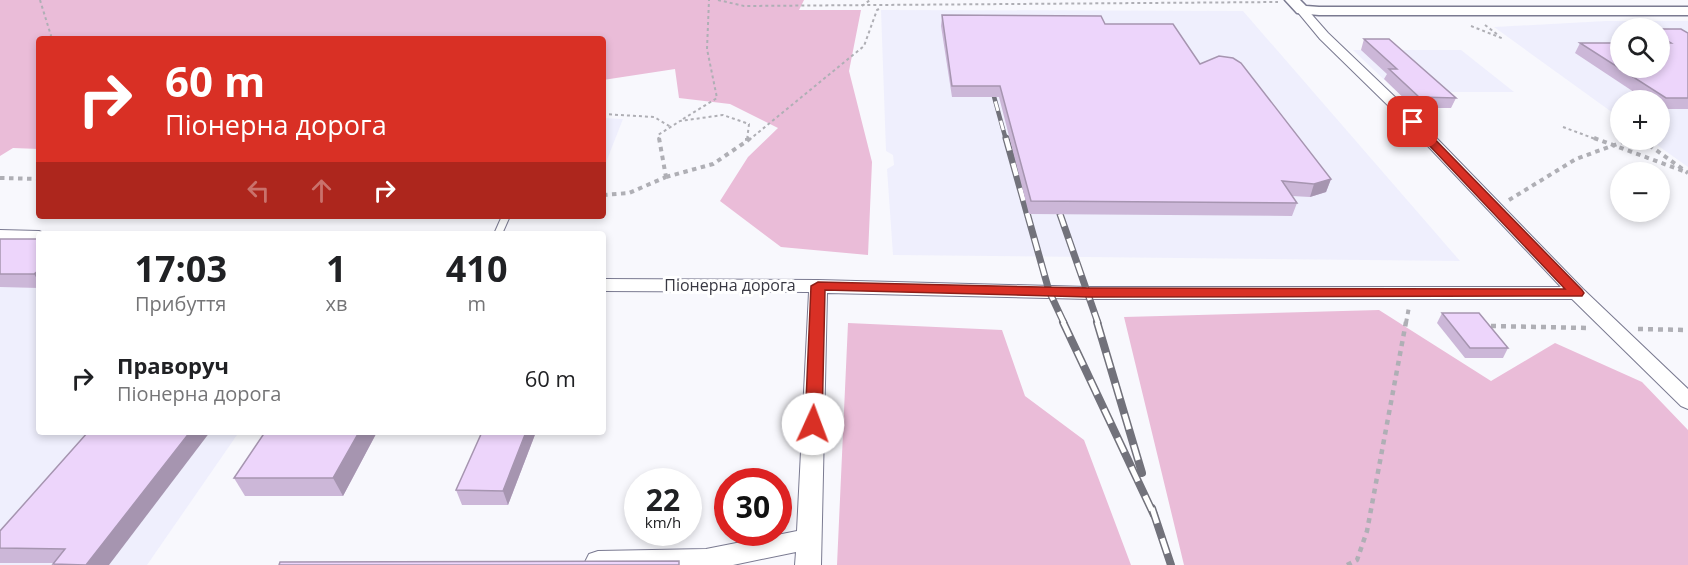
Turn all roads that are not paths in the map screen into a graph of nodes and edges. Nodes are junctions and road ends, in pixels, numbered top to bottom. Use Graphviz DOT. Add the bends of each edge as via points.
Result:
graph roads {
  1 [pos="1296,4"];
  2 [pos="1688,11"];
  3 [pos="0,236"];
  4 [pos="36,236"];
  5 [pos="606,285"];
  6 [pos="818,286"];
  7 [pos="1577,293"];
  8 [pos="1688,401"];
  9 [pos="810,539"];
  10 [pos="577,562"];
  11 [pos="808,565"];
  1 -- 2 [label="street"];
  1 -- 7 [label="street"];
  3 -- 4 [label="street"];
  5 -- 6 [label="street, Піонерна дорога"];
  6 -- 7 [label="street, Піонерна дорога" via="1089,293"];
  6 -- 9 [label="street"];
  7 -- 8 [label="street"];
  9 -- 10 [label="street" via="706,560"];
  9 -- 11 [label="street"];
}
